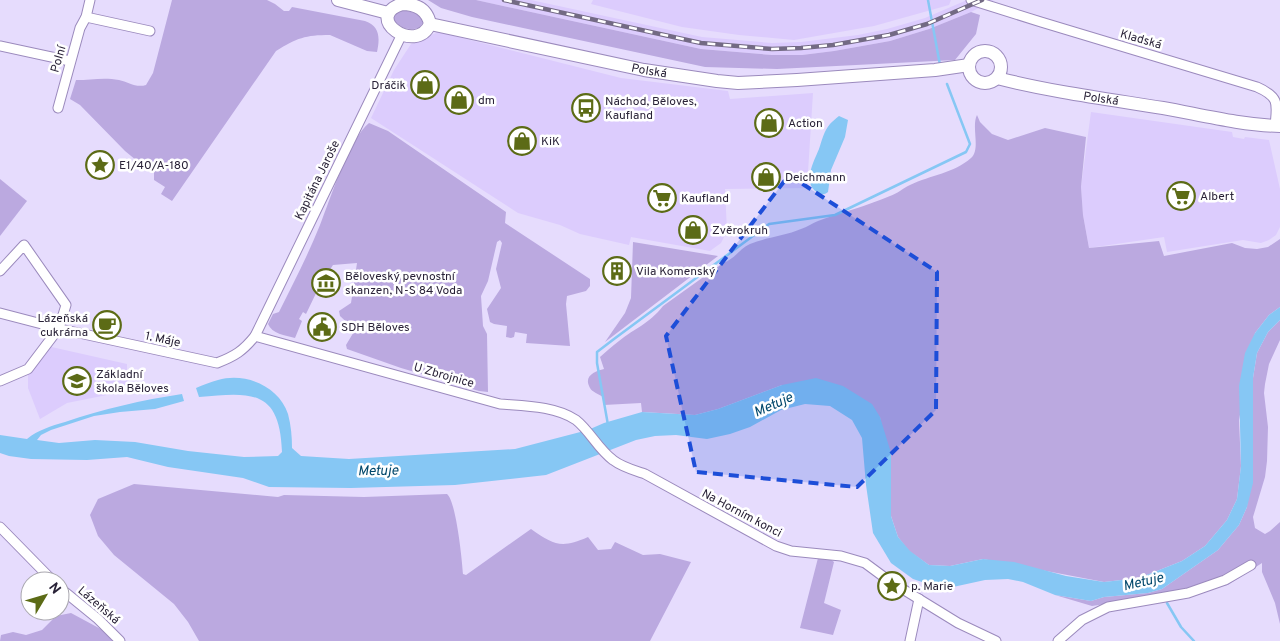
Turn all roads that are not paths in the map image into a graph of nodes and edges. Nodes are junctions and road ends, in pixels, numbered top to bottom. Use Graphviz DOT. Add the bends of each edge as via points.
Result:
graph roads {
  1 [pos="90,0"];
  2 [pos="338,0"];
  3 [pos="971,0"];
  4 [pos="388,13"];
  5 [pos="86,17"];
  6 [pos="430,24"];
  7 [pos="150,31"];
  8 [pos="402,34"];
  9 [pos="0,46"];
  10 [pos="70,62"];
  11 [pos="971,71"];
  12 [pos="999,74"];
  13 [pos="58,108"];
  14 [pos="1278,122"];
  15 [pos="0,271"];
  16 [pos="0,313"];
  17 [pos="58,328"];
  18 [pos="255,336"];
  19 [pos="0,381"];
  20 [pos="611,459"];
  21 [pos="0,527"];
  22 [pos="1251,565"];
  23 [pos="43,571"];
  24 [pos="70,596"];
  25 [pos="919,599"];
  26 [pos="120,641"];
  27 [pos="910,641"];
  28 [pos="996,641"];
  29 [pos="1058,641"];
  1 -- 5 [label="street, Polní"];
  2 -- 4 [label="main road"];
  3 -- 14 [label="street, Kladská" via="1257,87 1274,98"];
  4 -- 6 [label="main road" via="402,4 416,6 426,13"];
  4 -- 8 [label="main road" via="388,24"];
  5 -- 7 [label="street"];
  5 -- 10 [label="street, Polní"];
  6 -- 8 [label="main road" via="422,34"];
  6 -- 11 [label="main road, Polská" via="644,70 717,82"];
  8 -- 18 [label="street, Kapitána Jaroše"];
  9 -- 10 [label="street"];
  10 -- 13 [label="street, Polní"];
  11 -- 12 [label="main road" via="978,82 985,84 994,81"];
  11 -- 12 [label="main road" via="975,55 986,51 1000,59"];
  12 -- 14 [label="main road, Polská" via="1040,89"];
  15 -- 17 [label="street" via="24,244 66,305"];
  16 -- 17 [label="street, 1. Máje"];
  17 -- 18 [label="street, 1. Máje" via="217,363 244,350"];
  17 -- 19 [label="street" via="28,369"];
  18 -- 20 [label="street, U Zbrojnice" via="500,404 541,408 568,416 581,425"];
  20 -- 25 [label="street, Na Horním konci" via="645,474 776,546 865,563"];
  21 -- 23 [label="street"];
  22 -- 29 [label="street" via="1202,589 1108,607 1082,620"];
  24 -- 26 [label="street, Lázeňská"];
  25 -- 27 [label="street"];
  25 -- 28 [label="street, Na Horním konci"];
}
